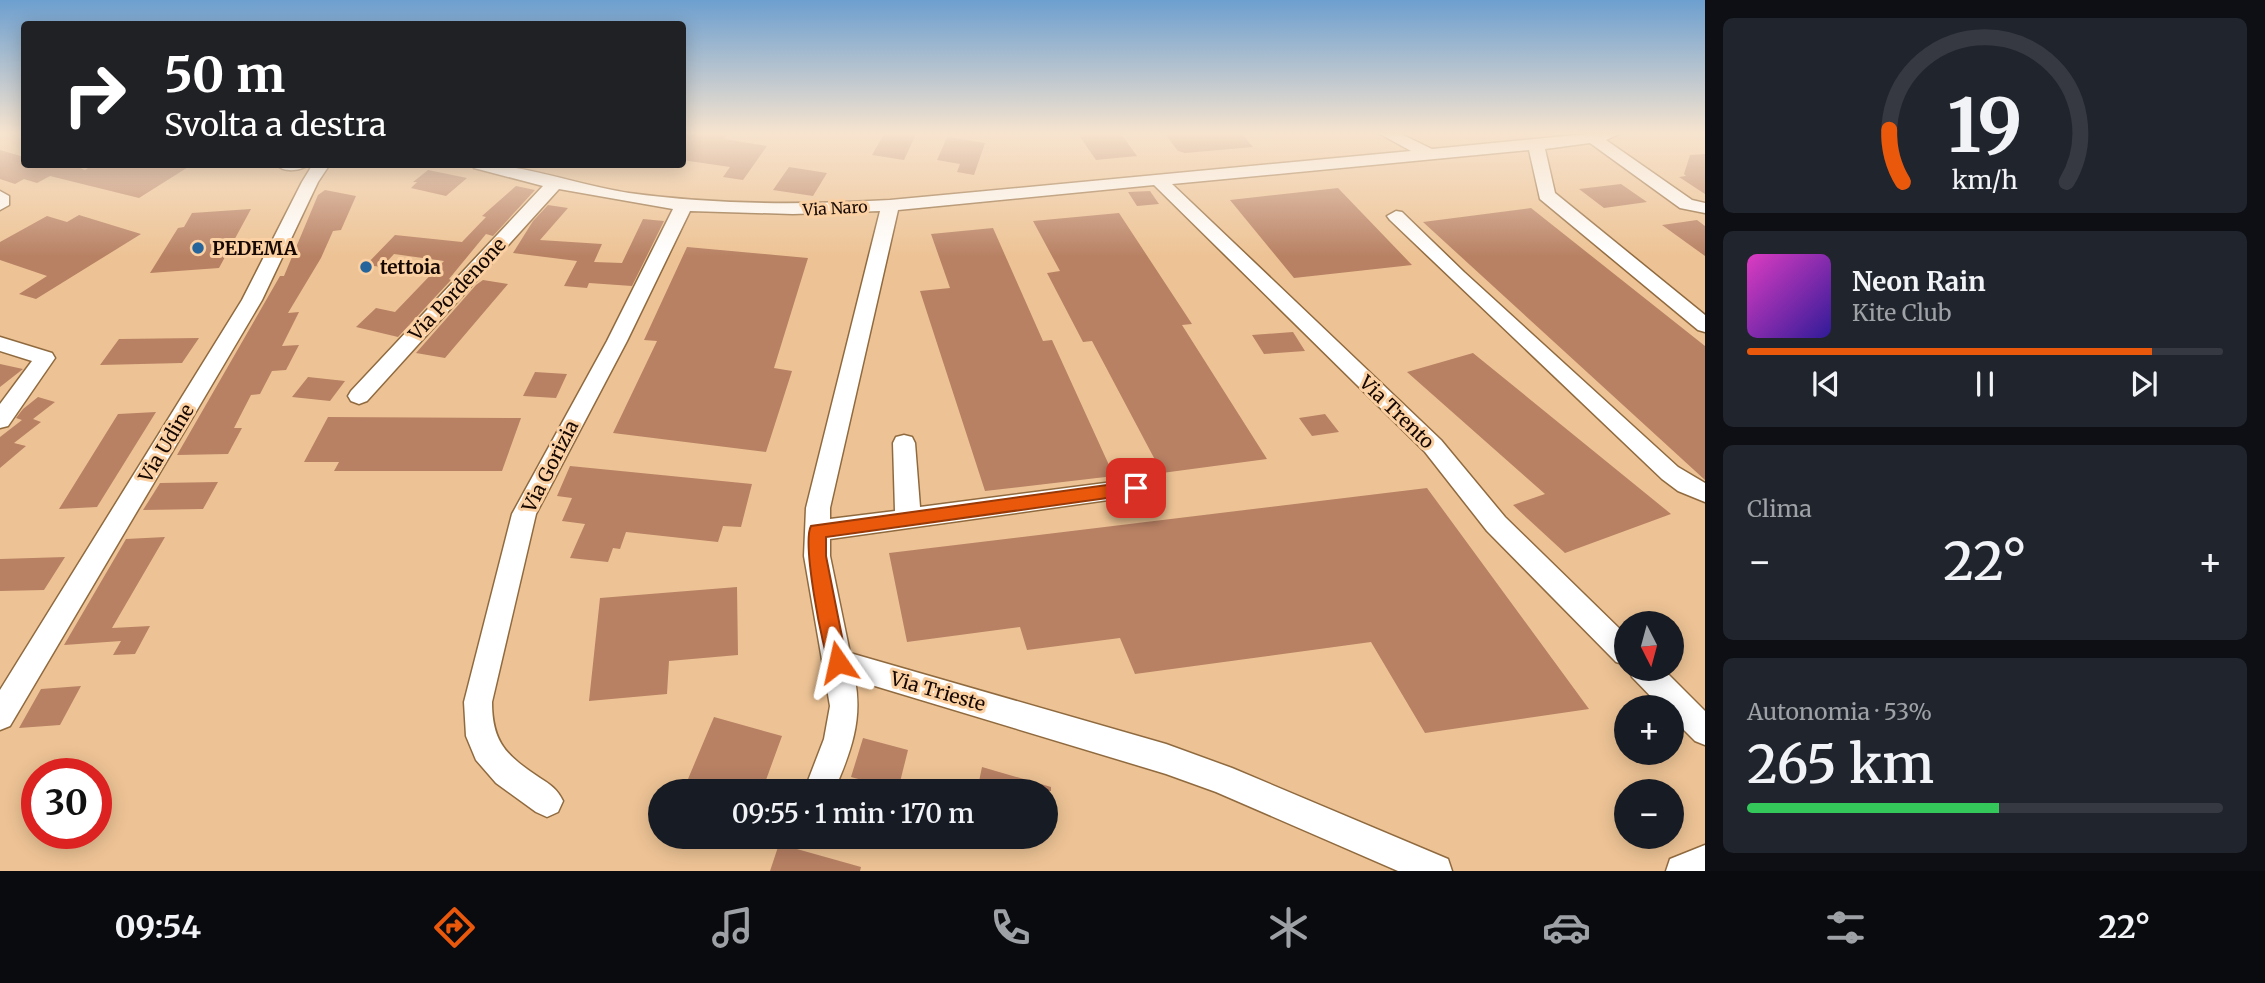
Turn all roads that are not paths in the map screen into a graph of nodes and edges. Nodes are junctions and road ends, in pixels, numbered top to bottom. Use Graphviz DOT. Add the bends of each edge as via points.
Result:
graph roads {
  1 [pos="315,175"];
  2 [pos="522,175"];
  3 [pos="1216,175"];
  4 [pos="1543,175"];
  5 [pos="1650,175"];
  6 [pos="1158,180"];
  7 [pos="555,183"];
  8 [pos="0,196"];
  9 [pos="0,205"];
  10 [pos="684,205"];
  11 [pos="890,205"];
  12 [pos="1705,208"];
  13 [pos="1396,216"];
  14 [pos="1705,325"];
  15 [pos="0,344"];
  16 [pos="359,396"];
  17 [pos="0,420"];
  18 [pos="904,443"];
  19 [pos="1136,488"];
  20 [pos="1705,493"];
  21 [pos="908,520"];
  22 [pos="817,531"];
  23 [pos="1614,641"];
  24 [pos="838,662"];
  25 [pos="1655,681"];
  26 [pos="0,716"];
  27 [pos="1705,731"];
  28 [pos="823,779"];
  29 [pos="547,801"];
  30 [pos="1705,861"];
  31 [pos="1436,871"];
  32 [pos="1682,871"];
  1 -- 26 [label="street, Via Udine" via="252,300"];
  2 -- 7 [label="street, Via Naro"];
  3 -- 6 [label="street, Via Naro"];
  4 -- 14 [label="lane" via="1546,195"];
  5 -- 12 [label="street" via="1686,204"];
  6 -- 11 [label="street, Via Naro"];
  6 -- 23 [label="street, Via Trento" via="1433,446 1496,524"];
  7 -- 10 [label="street, Via Naro"];
  7 -- 16 [label="street, Via Pordenone"];
  8 -- 9 [label="street"];
  10 -- 11 [label="street, Via Naro" via="804,209"];
  10 -- 29 [label="street, Via Gorizia" via="524,514 478,702 477,729 491,758"];
  11 -- 22 [label="street" via="819,502"];
  13 -- 20 [label="street" via="1670,473"];
  15 -- 17 [label="street" via="45,358"];
  18 -- 21 [label="street"];
  19 -- 21 [label="street"];
  21 -- 22 [label="street"];
  22 -- 24 [label="street" via="817,556"];
  24 -- 28 [label="street" via="843,718"];
  24 -- 31 [label="street, Via Trieste" via="1147,752"];
  25 -- 27 [label="street"];
  30 -- 32 [label="street"];
}
